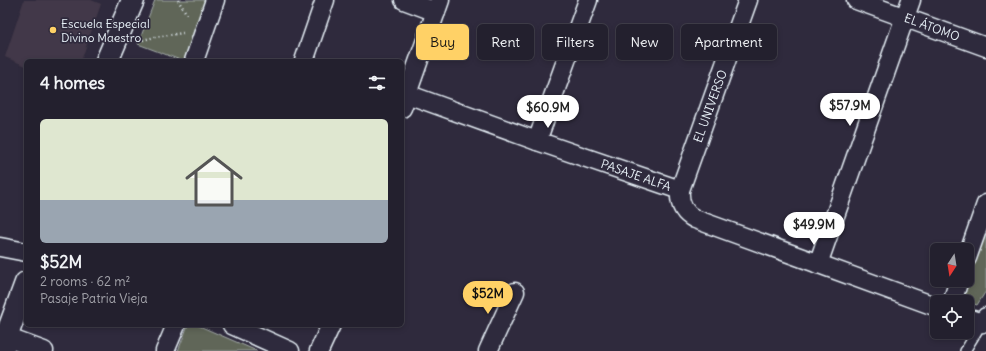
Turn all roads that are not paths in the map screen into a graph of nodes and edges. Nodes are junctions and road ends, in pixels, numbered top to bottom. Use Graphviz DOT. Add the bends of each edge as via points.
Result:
graph roads {
  1 [pos="133,0"];
  2 [pos="215,0"];
  3 [pos="325,0"];
  4 [pos="404,0"];
  5 [pos="588,0"];
  6 [pos="748,0"];
  7 [pos="856,0"];
  8 [pos="911,0"];
  9 [pos="438,6"];
  10 [pos="905,17"];
  11 [pos="986,47"];
  12 [pos="108,59"];
  13 [pos="195,59"];
  14 [pos="305,59"];
  15 [pos="404,101"];
  16 [pos="537,141"];
  17 [pos="680,190"];
  18 [pos="986,204"];
  19 [pos="972,243"];
  20 [pos="0,247"];
  21 [pos="24,252"];
  22 [pos="818,264"];
  23 [pos="24,289"];
  24 [pos="515,292"];
  25 [pos="930,304"];
  26 [pos="978,319"];
  27 [pos="175,327"];
  28 [pos="236,327"];
  29 [pos="330,327"];
  30 [pos="4,344"];
  31 [pos="44,351"];
  32 [pos="165,351"];
  33 [pos="290,351"];
  34 [pos="319,351"];
  35 [pos="488,351"];
  36 [pos="965,351"];
  1 -- 12 [label="street"];
  2 -- 13 [label="street"];
  3 -- 14 [label="street"];
  4 -- 9 [label="street"];
  5 -- 16 [label="street"];
  6 -- 17 [label="street, EL UNIVERSO"];
  7 -- 10 [label="street, EL ÁTOMO"];
  8 -- 10 [label="street"];
  9 -- 15 [label="street"];
  10 -- 11 [label="street, EL ÁTOMO"];
  10 -- 22 [label="street"];
  15 -- 16 [label="street, PASAJE ALFA"];
  16 -- 17 [label="street, PASAJE ALFA"];
  17 -- 22 [label="street, PASAJE ALFA" via="682,206 689,216"];
  18 -- 19 [label="street"];
  20 -- 21 [label="street"];
  22 -- 25 [label="street, PASAJE ALFA"];
  23 -- 30 [label="street"];
  24 -- 35 [label="street"];
  26 -- 36 [label="lane"];
  27 -- 32 [label="street"];
  28 -- 33 [label="street"];
  29 -- 34 [label="street"];
  30 -- 31 [label="street"];
}
